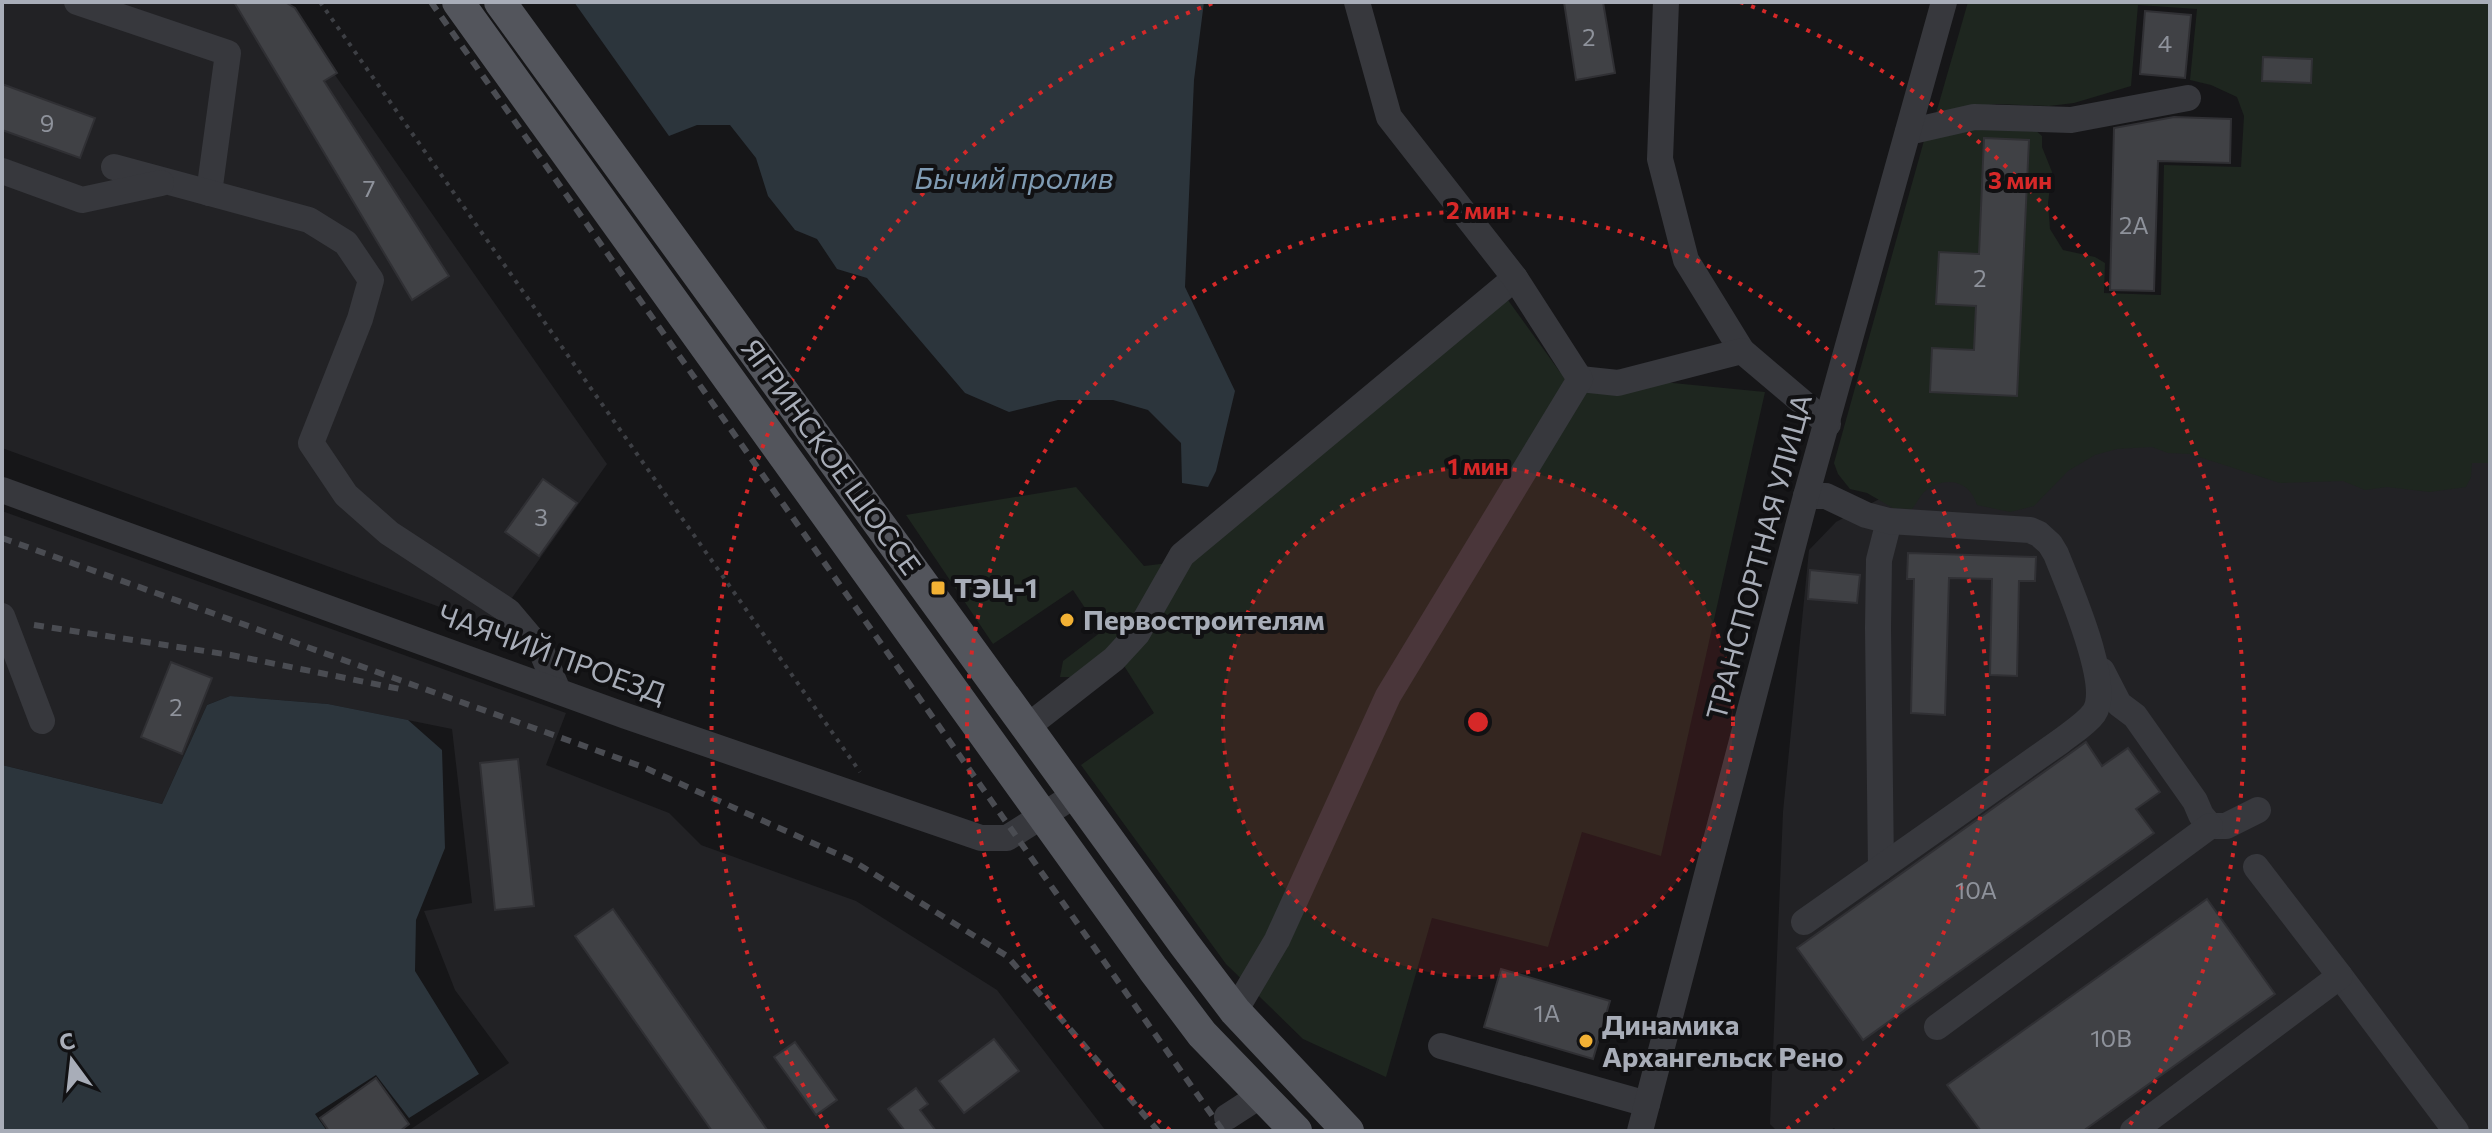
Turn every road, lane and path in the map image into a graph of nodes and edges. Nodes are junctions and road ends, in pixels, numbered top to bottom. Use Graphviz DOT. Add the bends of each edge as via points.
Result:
graph roads {
  1 [pos="77,2"];
  2 [pos="320,2"];
  3 [pos="458,2"];
  4 [pos="500,2"];
  5 [pos="1357,2"];
  6 [pos="1666,2"];
  7 [pos="1944,2"];
  8 [pos="2188,98"];
  9 [pos="1908,132"];
  10 [pos="114,167"];
  11 [pos="2,171"];
  12 [pos="168,182"];
  13 [pos="209,193"];
  14 [pos="1515,278"];
  15 [pos="1742,351"];
  16 [pos="1580,379"];
  17 [pos="1828,424"];
  18 [pos="2,490"];
  19 [pos="1806,496"];
  20 [pos="1889,521"];
  21 [pos="2,616"];
  22 [pos="2090,647"];
  23 [pos="558,691"];
  24 [pos="42,721"];
  25 [pos="1027,727"];
  26 [pos="1075,795"];
  27 [pos="882,804"];
  28 [pos="2258,810"];
  29 [pos="1043,817"];
  30 [pos="2210,826"];
  31 [pos="2256,867"];
  32 [pos="1881,868"];
  33 [pos="1804,922"];
  34 [pos="2340,976"];
  35 [pos="1235,1011"];
  36 [pos="1937,1027"];
  37 [pos="1441,1046"];
  38 [pos="1261,1095"];
  39 [pos="1647,1104"];
  40 [pos="1227,1117"];
  41 [pos="1296,1131"];
  42 [pos="1348,1131"];
  43 [pos="1640,1131"];
  44 [pos="2133,1131"];
  45 [pos="2456,1131"];
  1 -- 13 [label="street" via="228,53"];
  2 -- 27 [label="path"];
  3 -- 29 [label="main road, ЯГРИНСКОЕ ШОССЕ"];
  4 -- 25 [label="main road, ЯГРИНСКОЕ ШОССЕ"];
  5 -- 14 [label="street" via="1389,117"];
  6 -- 15 [label="street" via="1660,159 1686,260"];
  7 -- 9 [label="street, ТРАНСПОРТНАЯ УЛИЦА"];
  8 -- 9 [label="street" via="2071,120 1974,117"];
  9 -- 17 [label="street, ТРАНСПОРТНАЯ УЛИЦА"];
  10 -- 12 [label="street"];
  11 -- 12 [label="street" via="82,200"];
  12 -- 13 [label="street"];
  13 -- 23 [label="street" via="309,220 346,243 371,280 311,443 346,495 389,533 508,611 541,650"];
  14 -- 16 [label="street"];
  14 -- 25 [label="street" via="1182,555 1129,643"];
  15 -- 16 [label="street" via="1618,383"];
  15 -- 17 [label="street"];
  16 -- 35 [label="street" via="1388,696 1277,940"];
  17 -- 19 [label="street, ТРАНСПОРТНАЯ УЛИЦА"];
  18 -- 23 [label="street, ЧАЯЧИЙ ПРОЕЗД"];
  19 -- 20 [label="street" via="1826,496"];
  19 -- 39 [label="street, ТРАНСПОРТНАЯ УЛИЦА"];
  20 -- 22 [label="street" via="2039,534 2056,554"];
  20 -- 32 [label="street" via="1879,560 1878,601"];
  21 -- 24 [label="street"];
  22 -- 30 [label="street" via="2119,704 2135,716"];
  22 -- 32 [label="street" via="2099,700 2093,714"];
  23 -- 27 [label="street, ЧАЯЧИЙ ПРОЕЗД"];
  25 -- 26 [label="main road, ЯГРИНСКОЕ ШОССЕ"];
  26 -- 29 [label="street, ЧАЯЧИЙ ПРОЕЗД"];
  26 -- 35 [label="main road, ЯГРИНСКОЕ ШОССЕ"];
  27 -- 29 [label="street, ЧАЯЧИЙ ПРОЕЗД" via="981,838 1007,838"];
  28 -- 30 [label="street" via="2226,826"];
  29 -- 38 [label="main road, ЯГРИНСКОЕ ШОССЕ" via="1202,1034"];
  30 -- 36 [label="street"];
  31 -- 34 [label="street"];
  32 -- 33 [label="street"];
  34 -- 44 [label="street"];
  34 -- 45 [label="street"];
  35 -- 42 [label="main road, ЯГРИНСКОЕ ШОССЕ"];
  37 -- 39 [label="street"];
  38 -- 40 [label="street"];
  38 -- 41 [label="main road, ЯГРИНСКОЕ ШОССЕ"];
  39 -- 43 [label="street, ТРАНСПОРТНАЯ УЛИЦА"];
}
